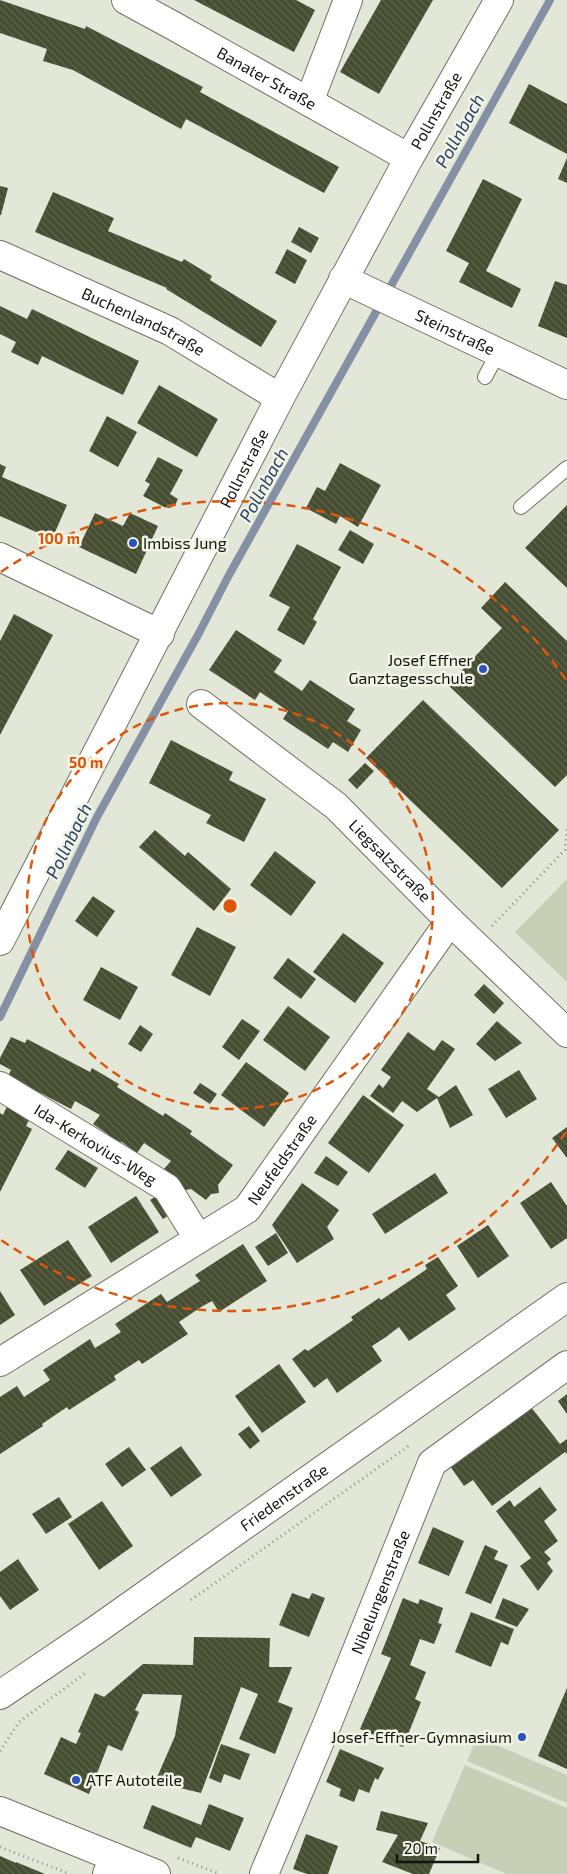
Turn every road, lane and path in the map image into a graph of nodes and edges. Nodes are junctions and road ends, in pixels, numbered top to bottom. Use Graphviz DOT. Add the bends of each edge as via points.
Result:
graph roads {
  1 [pos="126,0"];
  2 [pos="348,0"];
  3 [pos="499,0"];
  4 [pos="310,102"];
  5 [pos="409,158"];
  6 [pos="0,255"];
  7 [pos="354,284"];
  8 [pos="498,353"];
  9 [pos="485,377"];
  10 [pos="567,385"];
  11 [pos="280,398"];
  12 [pos="567,468"];
  13 [pos="521,507"];
  14 [pos="0,557"];
  15 [pos="160,634"];
  16 [pos="200,704"];
  17 [pos="567,828"];
  18 [pos="566,850"];
  19 [pos="450,921"];
  20 [pos="0,941"];
  21 [pos="475,945"];
  22 [pos="567,1032"];
  23 [pos="0,1086"];
  24 [pos="198,1238"];
  25 [pos="567,1297"];
  26 [pos="0,1362"];
  27 [pos="567,1365"];
  28 [pos="418,1440"];
  29 [pos="186,1603"];
  30 [pos="90,1670"];
  31 [pos="0,1695"];
  32 [pos="0,1751"];
  33 [pos="0,1811"];
  34 [pos="0,1847"];
  35 [pos="111,1866"];
  36 [pos="70,1874"];
  37 [pos="156,1874"];
  38 [pos="264,1874"];
  1 -- 4 [label="street, Banater Straße"];
  2 -- 4 [label="street"];
  3 -- 5 [label="street, Pollnstraße"];
  4 -- 5 [label="street, Banater Straße"];
  5 -- 7 [label="street, Pollnstraße"];
  6 -- 11 [label="street, Buchenlandstraße" via="170,331"];
  7 -- 8 [label="street, Steinstraße"];
  7 -- 11 [label="street, Pollnstraße"];
  8 -- 9 [label="lane"];
  8 -- 10 [label="street, Steinstraße"];
  11 -- 15 [label="street, Pollnstraße"];
  12 -- 13 [label="lane"];
  14 -- 15 [label="street"];
  15 -- 20 [label="street, Pollnstraße"];
  16 -- 19 [label="street, Liegsalzstraße" via="336,806"];
  17 -- 18 [label="path"];
  18 -- 21 [label="path"];
  19 -- 21 [label="street, Liegsalzstraße"];
  19 -- 24 [label="street, Neufeldstraße" via="247,1209"];
  21 -- 22 [label="street, Liegsalzstraße"];
  23 -- 24 [label="street, Ida-Kerkovius-Weg" via="167,1188"];
  24 -- 26 [label="street, Neufeldstraße"];
  25 -- 31 [label="street, Friedenstraße"];
  27 -- 38 [label="street, Nibelungenstraße" via="432,1463"];
  28 -- 29 [label="path"];
  30 -- 32 [label="path" via="19,1722"];
  33 -- 35 [label="street"];
  34 -- 36 [label="path"];
  35 -- 37 [label="street"];
}
